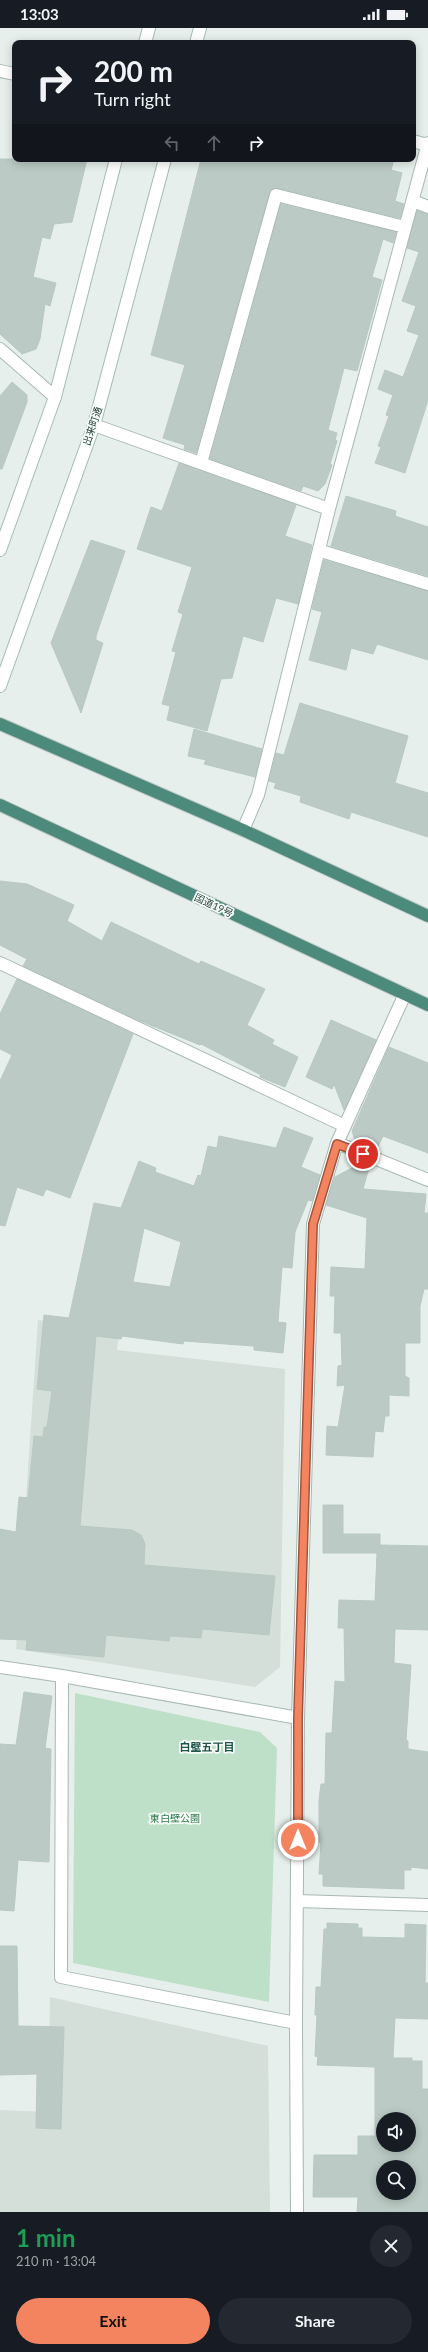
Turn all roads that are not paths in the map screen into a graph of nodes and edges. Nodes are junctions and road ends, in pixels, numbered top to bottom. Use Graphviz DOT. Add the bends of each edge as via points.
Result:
graph roads {
  1 [pos="149,28"];
  2 [pos="200,28"];
  3 [pos="146,40"];
  4 [pos="197,40"];
  5 [pos="0,71"];
  6 [pos="12,73"];
  7 [pos="416,142"];
  8 [pos="428,144"];
  9 [pos="115,162"];
  10 [pos="164,162"];
  11 [pos="413,201"];
  12 [pos="428,207"];
  13 [pos="405,227"];
  14 [pos="0,349"];
  15 [pos="55,397"];
  16 [pos="94,425"];
  17 [pos="201,463"];
  18 [pos="329,509"];
  19 [pos="0,550"];
  20 [pos="320,550"];
  21 [pos="428,584"];
  22 [pos="0,686"];
  23 [pos="0,724"];
  24 [pos="0,805"];
  25 [pos="243,830"];
  26 [pos="428,916"];
  27 [pos="0,963"];
  28 [pos="405,994"];
  29 [pos="428,1005"];
  30 [pos="345,1126"];
  31 [pos="337,1144"];
  32 [pos="428,1180"];
  33 [pos="0,1667"];
  34 [pos="62,1676"];
  35 [pos="298,1718"];
  36 [pos="298,1901"];
  37 [pos="428,1905"];
  38 [pos="296,2023"];
  39 [pos="297,2212"];
  1 -- 3 [label="street"];
  2 -- 4 [label="street"];
  5 -- 6 [label="street"];
  7 -- 8 [label="street"];
  8 -- 11 [label="street"];
  9 -- 15 [label="street"];
  10 -- 16 [label="street, 出来町通"];
  11 -- 12 [label="street"];
  11 -- 13 [label="street"];
  13 -- 17 [label="street" via="276,195"];
  13 -- 18 [label="street"];
  14 -- 15 [label="street"];
  15 -- 19 [label="street"];
  16 -- 17 [label="street"];
  16 -- 22 [label="street, 出来町通"];
  17 -- 18 [label="street"];
  18 -- 20 [label="street"];
  20 -- 21 [label="street"];
  20 -- 25 [label="street" via="258,796"];
  23 -- 25 [label="highway"];
  24 -- 28 [label="highway, 国道19号"];
  25 -- 26 [label="highway"];
  27 -- 30 [label="street"];
  28 -- 29 [label="highway, 国道19号"];
  28 -- 30 [label="street"];
  30 -- 31 [label="street"];
  31 -- 32 [label="street"];
  31 -- 35 [label="street" via="313,1224"];
  33 -- 34 [label="street"];
  34 -- 35 [label="street"];
  34 -- 38 [label="street" via="61,1977"];
  35 -- 36 [label="street"];
  36 -- 37 [label="street"];
  36 -- 38 [label="street"];
  38 -- 39 [label="street"];
}
